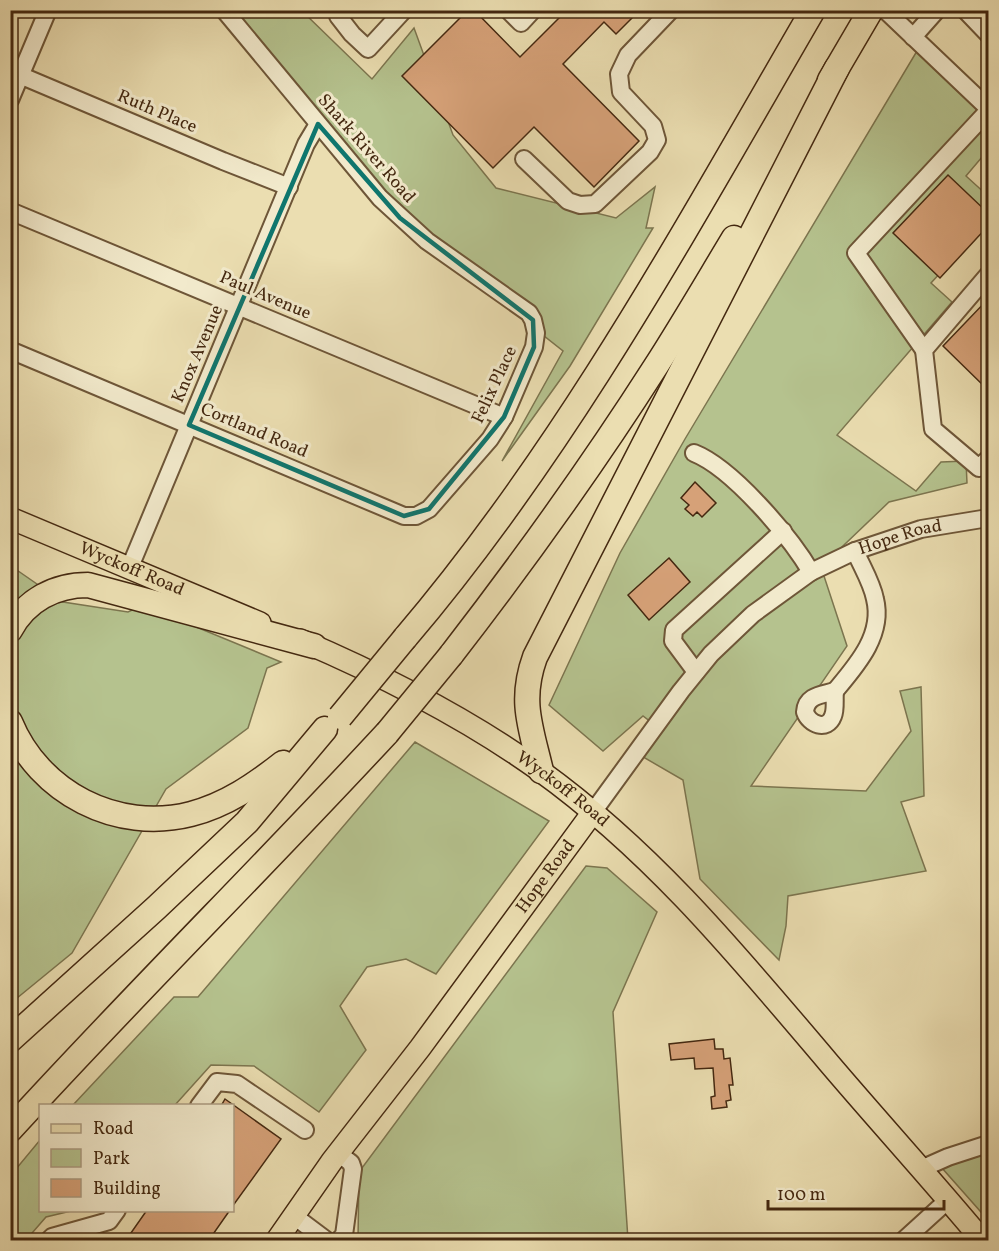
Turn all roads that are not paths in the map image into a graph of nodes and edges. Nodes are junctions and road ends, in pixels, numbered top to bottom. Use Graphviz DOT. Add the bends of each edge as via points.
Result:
graph roads {
  1 [pos="48,10"];
  2 [pos="224,10"];
  3 [pos="404,10"];
  4 [pos="508,10"];
  5 [pos="533,10"];
  6 [pos="671,10"];
  7 [pos="813,10"];
  8 [pos="871,10"];
  9 [pos="885,10"];
  10 [pos="937,10"];
  11 [pos="965,10"];
  12 [pos="338,12"];
  13 [pos="988,34"];
  14 [pos="913,37"];
  15 [pos="837,68"];
  16 [pos="16,73"];
  17 [pos="10,100"];
  18 [pos="988,110"];
  19 [pos="318,124"];
  20 [pos="524,159"];
  21 [pos="289,187"];
  22 [pos="10,211"];
  23 [pos="988,275"];
  24 [pos="239,306"];
  25 [pos="529,313"];
  26 [pos="10,350"];
  27 [pos="924,350"];
  28 [pos="504,417"];
  29 [pos="189,425"];
  30 [pos="694,453"];
  31 [pos="988,459"];
  32 [pos="416,516"];
  33 [pos="10,518"];
  34 [pos="988,518"];
  35 [pos="783,531"];
  36 [pos="855,551"];
  37 [pos="130,567"];
  38 [pos="811,572"];
  39 [pos="10,630"];
  40 [pos="315,646"];
  41 [pos="696,672"];
  42 [pos="835,692"];
  43 [pos="10,722"];
  44 [pos="332,723"];
  45 [pos="541,771"];
  46 [pos="593,812"];
  47 [pos="10,1040"];
  48 [pos="200,1104"];
  49 [pos="10,1130"];
  50 [pos="305,1130"];
  51 [pos="988,1144"];
  52 [pos="338,1153"];
  53 [pos="921,1169"];
  54 [pos="948,1200"];
  55 [pos="116,1212"];
  56 [pos="294,1216"];
  57 [pos="49,1240"];
  58 [pos="278,1240"];
  59 [pos="326,1240"];
  60 [pos="339,1240"];
  61 [pos="904,1240"];
  62 [pos="982,1240"];
  1 -- 16 [label="street"];
  2 -- 19 [label="street, Shark River Road"];
  3 -- 12 [label="street" via="368,50"];
  4 -- 5 [label="street" via="520,23"];
  6 -- 20 [label="street" via="628,55 619,74 621,92 654,126 657,140 650,152 595,204 580,205 568,201"];
  7 -- 44 [label="highway, bridge" via="638,311 526,479 470,557"];
  8 -- 15 [label="highway"];
  9 -- 14 [label="street"];
  10 -- 14 [label="street"];
  11 -- 13 [label="street"];
  14 -- 18 [label="street"];
  15 -- 45 [label="highway" via="531,668 527,712"];
  15 -- 49 [label="highway, bridge" via="645,383 544,532 451,655 387,733 298,830"];
  16 -- 17 [label="street"];
  16 -- 21 [label="street, Ruth Place"];
  18 -- 27 [label="street" via="856,253"];
  19 -- 21 [label="street, Knox Avenue"];
  19 -- 25 [label="street, Shark River Road" via="400,218"];
  21 -- 24 [label="street, Knox Avenue"];
  22 -- 24 [label="street, Paul Avenue"];
  23 -- 27 [label="street"];
  24 -- 28 [label="street, Paul Avenue"];
  24 -- 29 [label="street, Knox Avenue"];
  25 -- 28 [label="street, Felix Place" via="536,333 534,346"];
  26 -- 29 [label="street, Cortland Road"];
  27 -- 31 [label="street" via="933,429 979,468"];
  28 -- 32 [label="street, Felix Place" via="490,439 429,509"];
  29 -- 32 [label="street, Cortland Road" via="404,516"];
  29 -- 37 [label="street, Knox Avenue"];
  30 -- 35 [label="street" via="716,465"];
  33 -- 37 [label="main road, Wyckoff Road"];
  34 -- 36 [label="street, Hope Road" via="921,529"];
  35 -- 38 [label="street"];
  35 -- 41 [label="street" via="674,630 673,641"];
  36 -- 38 [label="street, Hope Road"];
  36 -- 42 [label="street" via="876,600 876,626 858,662"];
  37 -- 40 [label="main road, Wyckoff Road"];
  38 -- 41 [label="street, Hope Road" via="753,614"];
  39 -- 40 [label="highway" via="25,610 48,593 88,585"];
  40 -- 45 [label="main road, Wyckoff Road" via="410,691"];
  41 -- 46 [label="street, Hope Road"];
  43 -- 44 [label="highway" via="34,764 73,797 114,814 152,819 192,814 242,794"];
  44 -- 47 [label="highway" via="247,822"];
  45 -- 46 [label="main road, Wyckoff Road"];
  46 -- 52 [label="main road, Hope Road"];
  46 -- 53 [label="main road, Wyckoff Road" via="692,905"];
  48 -- 50 [label="street" via="217,1082 237,1084"];
  51 -- 53 [label="street"];
  52 -- 56 [label="main road, Hope Road"];
  52 -- 60 [label="street" via="351,1163 352,1169 344,1235"];
  53 -- 54 [label="main road, Wyckoff Road"];
  54 -- 61 [label="street"];
  54 -- 62 [label="main road, Wyckoff Road"];
  55 -- 57 [label="street" via="109,1221"];
  56 -- 58 [label="main road, Hope Road"];
  56 -- 59 [label="street"];
}
